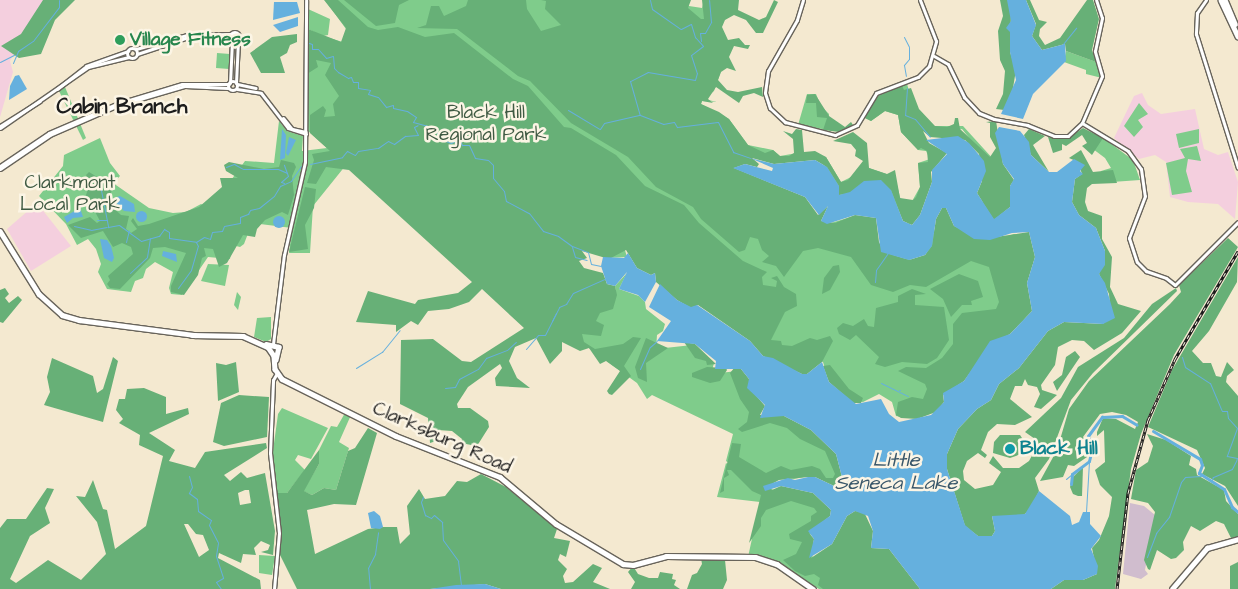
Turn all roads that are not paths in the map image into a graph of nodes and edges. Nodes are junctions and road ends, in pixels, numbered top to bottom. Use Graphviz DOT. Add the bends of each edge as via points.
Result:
graph roads {
  1 [pos="306,0"];
  2 [pos="803,0"];
  3 [pos="920,0"];
  4 [pos="1096,0"];
  5 [pos="1206,0"];
  6 [pos="1221,0"];
  7 [pos="1225,0"];
  8 [pos="1238,30"];
  9 [pos="232,34"];
  10 [pos="1238,36"];
  11 [pos="232,40"];
  12 [pos="238,40"];
  13 [pos="128,51"];
  14 [pos="136,52"];
  15 [pos="934,56"];
  16 [pos="129,57"];
  17 [pos="236,83"];
  18 [pos="229,85"];
  19 [pos="237,89"];
  20 [pos="1082,123"];
  21 [pos="0,127"];
  22 [pos="306,133"];
  23 [pos="0,167"];
  24 [pos="1238,168"];
  25 [pos="1238,222"];
  26 [pos="0,227"];
  27 [pos="0,231"];
  28 [pos="5,237"];
  29 [pos="276,332"];
  30 [pos="278,345"];
  31 [pos="273,349"];
  32 [pos="277,372"];
  33 [pos="1238,539"];
  34 [pos="274,589"];
  35 [pos="813,589"];
  36 [pos="1172,589"];
  1 -- 22 [label="street"];
  2 -- 15 [label="street" via="797,20 765,80 768,104 785,122 831,134 847,132 860,122 876,93 918,77"];
  3 -- 15 [label="street" via="936,35"];
  4 -- 20 [label="street" via="1102,18 1095,51 1102,76"];
  5 -- 24 [label="street" via="1197,13 1196,34"];
  6 -- 10 [label="main road"];
  7 -- 8 [label="main road"];
  9 -- 11 [label="street"];
  9 -- 12 [label="street" via="238,34"];
  9 -- 14 [label="street" via="187,35"];
  11 -- 12 [label="street"];
  11 -- 14 [label="street" via="188,37"];
  11 -- 18 [label="street"];
  12 -- 17 [label="street"];
  13 -- 14 [label="street"];
  13 -- 16 [label="street"];
  13 -- 21 [label="street" via="86,66"];
  14 -- 16 [label="street"];
  15 -- 20 [label="street" via="948,64 966,101 986,116 1027,125 1059,137 1073,134"];
  16 -- 21 [label="street" via="88,68"];
  17 -- 18 [label="street"];
  17 -- 19 [label="street"];
  17 -- 22 [label="street" via="263,92 288,125"];
  18 -- 19 [label="street"];
  18 -- 23 [label="street" via="182,84 113,105 49,133"];
  19 -- 22 [label="street" via="261,93 288,128"];
  20 -- 25 [label="street" via="1122,146 1138,162 1145,180 1145,196 1130,230 1130,245 1142,269 1176,285"];
  22 -- 29 [label="street" via="304,172 282,268"];
  26 -- 28 [label="main road"];
  27 -- 28 [label="main road"];
  28 -- 31 [label="main road" via="46,303 66,317 200,336 239,336"];
  29 -- 30 [label="street"];
  29 -- 31 [label="street"];
  30 -- 31 [label="main road"];
  31 -- 32 [label="main road"];
  32 -- 34 [label="street" via="273,380 270,452 279,533"];
  32 -- 35 [label="main road, Clarksburg Road" via="282,379 396,436 500,477 556,524 623,564 666,556 755,557 776,564"];
  33 -- 36 [label="main road" via="1207,548"];
}
